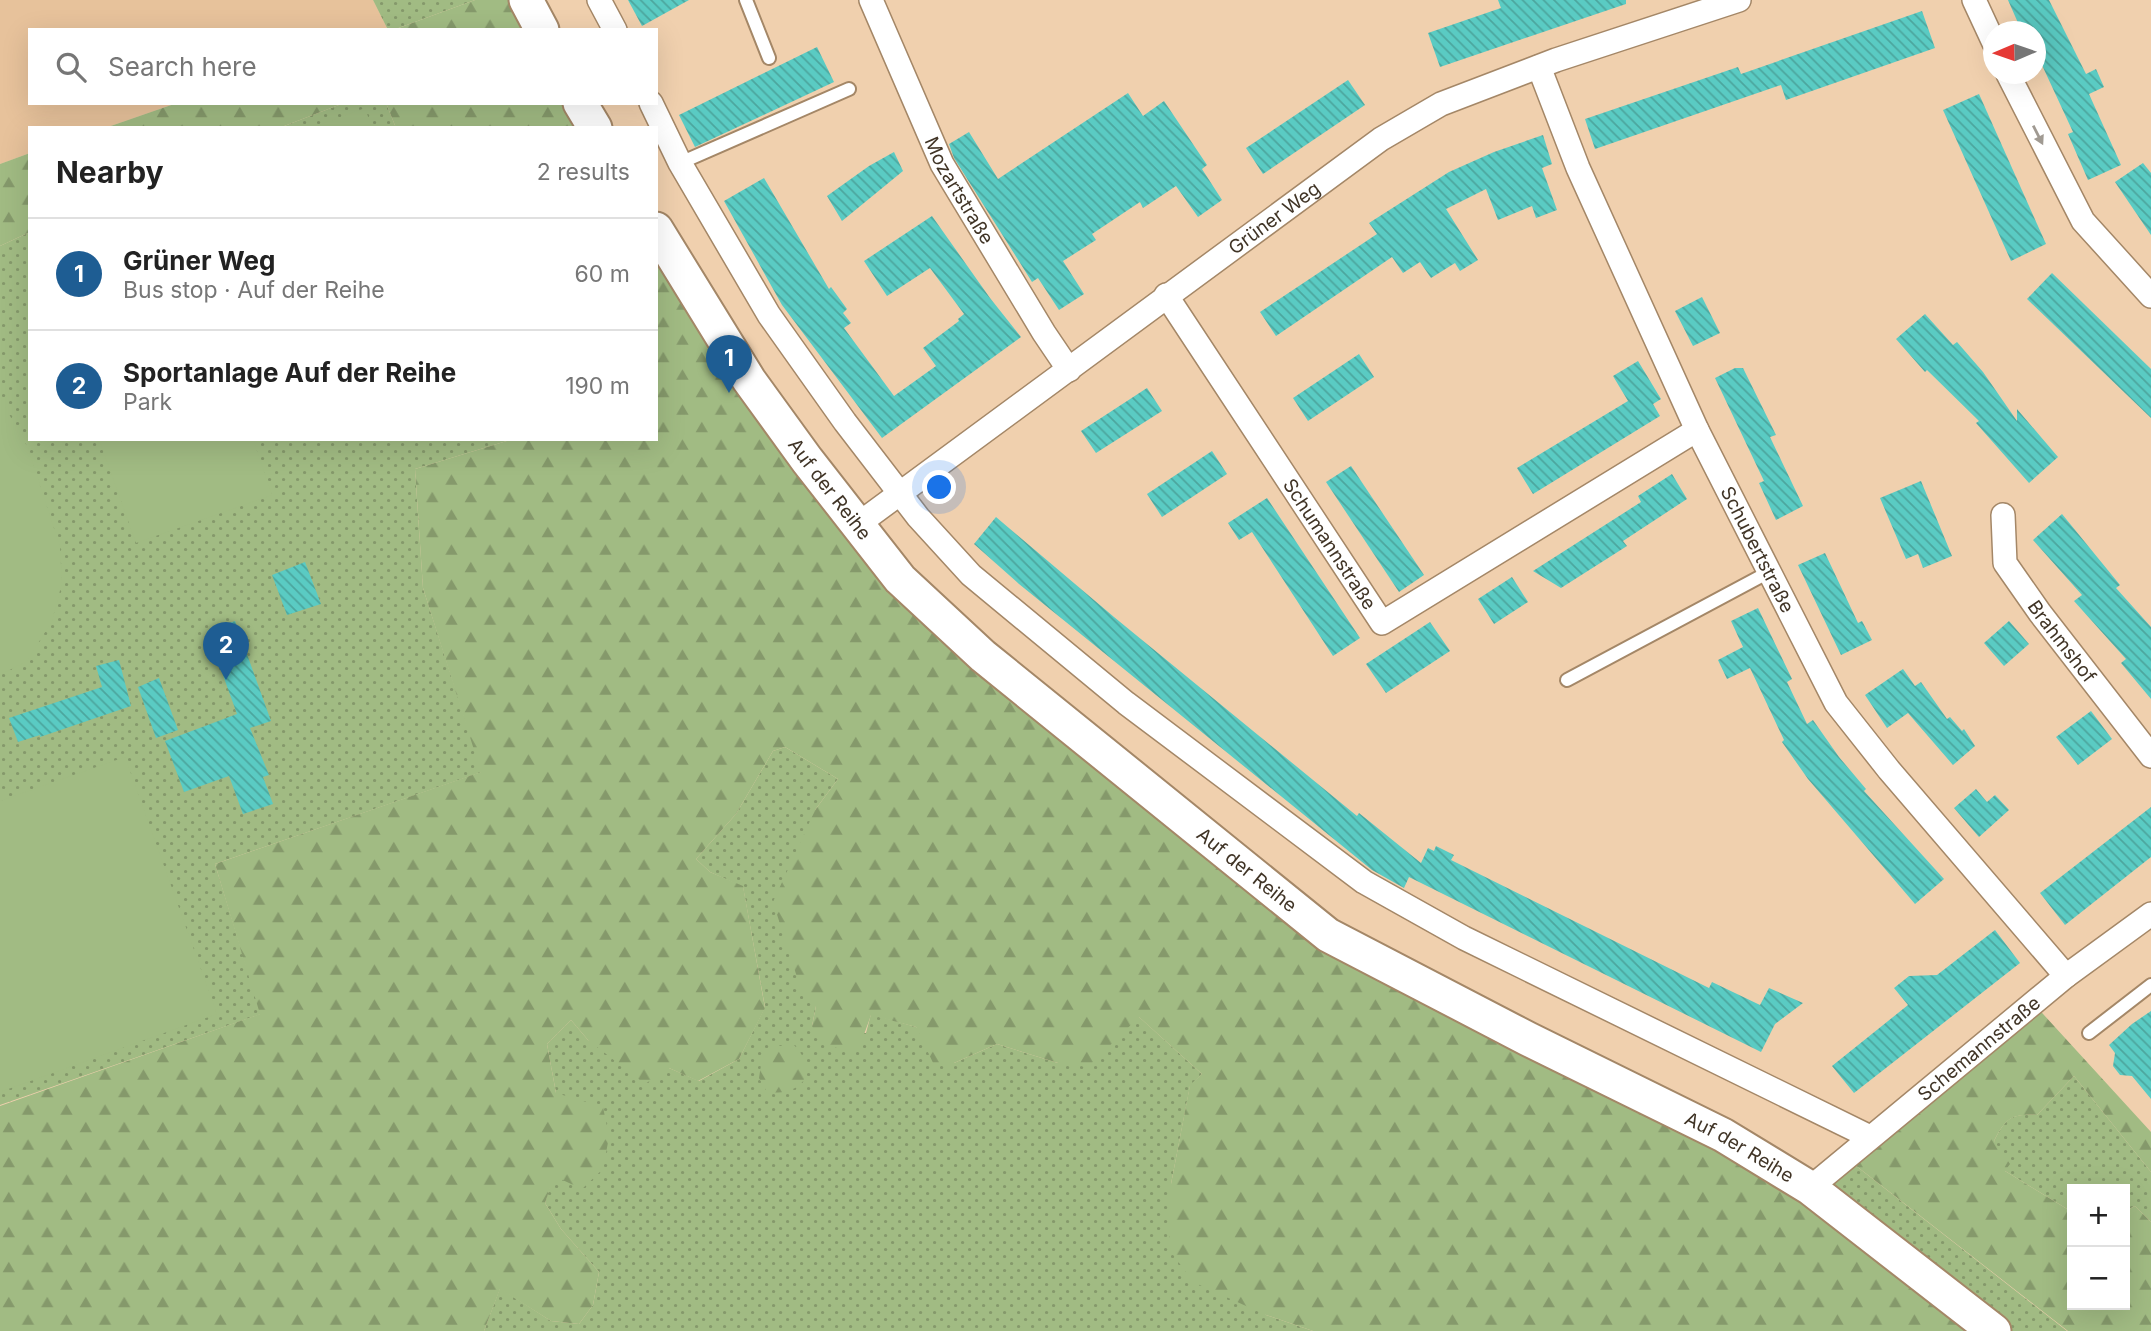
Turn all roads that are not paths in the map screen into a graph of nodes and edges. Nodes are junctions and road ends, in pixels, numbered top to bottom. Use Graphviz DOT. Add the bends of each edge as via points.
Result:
graph roads {
  1 [pos="526,0"];
  2 [pos="599,0"];
  3 [pos="746,0"];
  4 [pos="871,0"];
  5 [pos="1739,0"];
  6 [pos="1974,0"];
  7 [pos="1983,21"];
  8 [pos="541,28"];
  9 [pos="614,28"];
  10 [pos="769,58"];
  11 [pos="1539,67"];
  12 [pos="2013,84"];
  13 [pos="849,89"];
  14 [pos="581,105"];
  15 [pos="652,105"];
  16 [pos="594,126"];
  17 [pos="680,163"];
  18 [pos="658,232"];
  19 [pos="1166,295"];
  20 [pos="2151,296"];
  21 [pos="1069,370"];
  22 [pos="1697,430"];
  23 [pos="901,495"];
  24 [pos="2003,515"];
  25 [pos="857,525"];
  26 [pos="1769,572"];
  27 [pos="1567,680"];
  28 [pos="2151,756"];
  29 [pos="2151,914"];
  30 [pos="2066,976"];
  31 [pos="2151,985"];
  32 [pos="2089,1033"];
  33 [pos="1870,1137"];
  34 [pos="1810,1188"];
  35 [pos="1994,1331"];
  1 -- 8 [label="main road"];
  2 -- 9 [label="street"];
  3 -- 10 [label="lane"];
  4 -- 21 [label="street, Mozartstraße" via="943,164"];
  5 -- 11 [label="street, Grüner Weg"];
  6 -- 7 [label="street"];
  11 -- 19 [label="street, Grüner Weg" via="1441,104 1381,139"];
  11 -- 22 [label="street, Schubertstraße" via="1578,168"];
  12 -- 20 [label="street, one-way" via="2083,221"];
  13 -- 17 [label="lane"];
  14 -- 16 [label="main road"];
  15 -- 17 [label="street"];
  17 -- 23 [label="street" via="769,315"];
  18 -- 25 [label="main road, Auf der Reihe" via="749,380"];
  19 -- 21 [label="street, Grüner Weg"];
  19 -- 22 [label="street, Schumannstraße" via="1382,623"];
  21 -- 23 [label="street, Grüner Weg"];
  22 -- 26 [label="street, Schubertstraße"];
  23 -- 25 [label="street, Grüner Weg"];
  23 -- 33 [label="street" via="971,575 1126,703 1364,882 1464,938"];
  24 -- 28 [label="street, Brahmshof" via="2005,563"];
  25 -- 34 [label="main road, Auf der Reihe" via="900,579 984,656 1328,934 1723,1135"];
  26 -- 27 [label="lane"];
  26 -- 30 [label="street, Schubertstraße" via="1836,703"];
  29 -- 30 [label="street, Schemannstraße"];
  30 -- 33 [label="street, Schemannstraße"];
  31 -- 32 [label="lane"];
  33 -- 34 [label="street, Schemannstraße"];
  34 -- 35 [label="main road, Auf der Reihe"];
}
